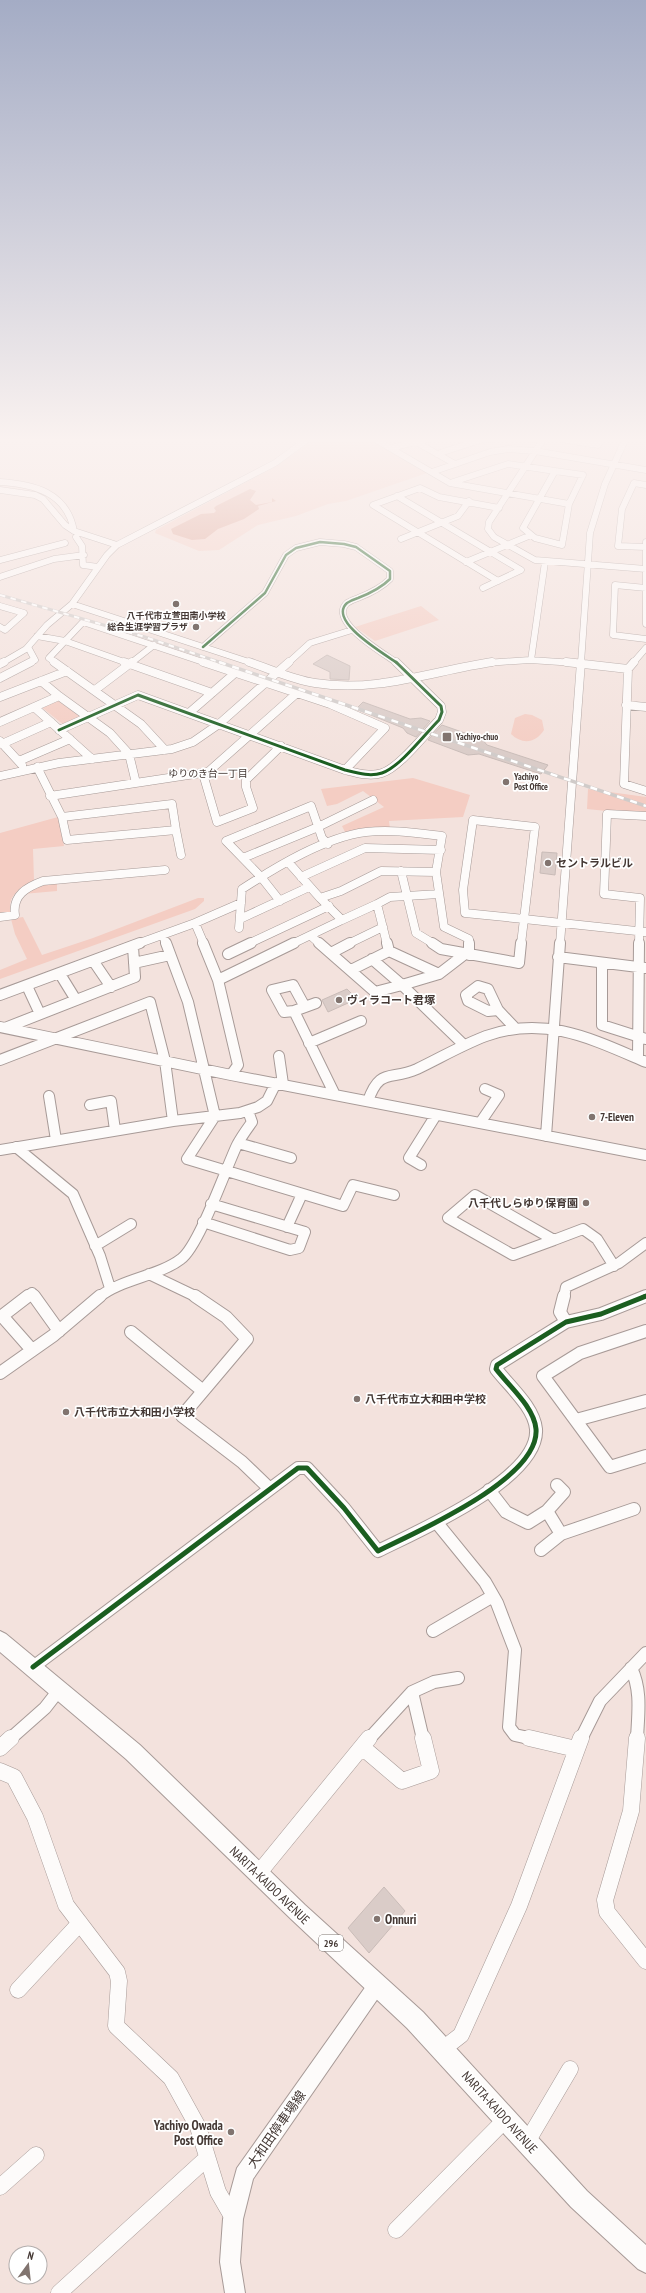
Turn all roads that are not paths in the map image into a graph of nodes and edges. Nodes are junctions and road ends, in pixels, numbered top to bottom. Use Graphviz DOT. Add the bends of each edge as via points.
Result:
graph roads {
  1 [pos="57,545"];
  2 [pos="81,545"];
  3 [pos="117,545"];
  4 [pos="306,545"];
  5 [pos="348,545"];
  6 [pos="439,545"];
  7 [pos="478,545"];
  8 [pos="506,545"];
  9 [pos="589,545"];
  10 [pos="618,545"];
  11 [pos="646,547"];
  12 [pos="490,552"];
  13 [pos="84,555"];
  14 [pos="0,560"];
  15 [pos="466,562"];
  16 [pos="545,562"];
  17 [pos="588,565"];
  18 [pos="98,567"];
  19 [pos="646,569"];
  20 [pos="0,577"];
  21 [pos="498,581"];
  22 [pos="483,588"];
  23 [pos="645,588"];
  24 [pos="72,604"];
  25 [pos="1,607"];
  26 [pos="646,608"];
  27 [pos="646,624"];
  28 [pos="0,626"];
  29 [pos="352,630"];
  30 [pos="37,636"];
  31 [pos="646,639"];
  32 [pos="65,641"];
  33 [pos="154,644"];
  34 [pos="203,646"];
  35 [pos="28,647"];
  36 [pos="646,648"];
  37 [pos="0,654"];
  38 [pos="10,659"];
  39 [pos="531,660"];
  40 [pos="0,664"];
  41 [pos="128,664"];
  42 [pos="580,665"];
  43 [pos="628,669"];
  44 [pos="67,671"];
  45 [pos="278,671"];
  46 [pos="235,672"];
  47 [pos="0,678"];
  48 [pos="415,679"];
  49 [pos="41,681"];
  50 [pos="264,682"];
  51 [pos="95,690"];
  52 [pos="212,693"];
  53 [pos="297,693"];
  54 [pos="59,696"];
  55 [pos="0,697"];
  56 [pos="626,705"];
  57 [pos="117,706"];
  58 [pos="34,707"];
  59 [pos="646,707"];
  60 [pos="188,713"];
  61 [pos="89,717"];
  62 [pos="0,722"];
  63 [pos="51,722"];
  64 [pos="219,724"];
  65 [pos="59,730"];
  66 [pos="251,735"];
  67 [pos="70,739"];
  68 [pos="1,742"];
  69 [pos="281,746"];
  70 [pos="165,750"];
  71 [pos="129,754"];
  72 [pos="92,759"];
  73 [pos="19,762"];
  74 [pos="37,767"];
  75 [pos="26,770"];
  76 [pos="345,770"];
  77 [pos="203,774"];
  78 [pos="0,776"];
  79 [pos="136,783"];
  80 [pos="646,791"];
  81 [pos="50,796"];
  82 [pos="373,800"];
  83 [pos="646,816"];
  84 [pos="62,817"];
  85 [pos="318,827"];
  86 [pos="176,830"];
  87 [pos="358,834"];
  88 [pos="328,844"];
  89 [pos="365,848"];
  90 [pos="441,850"];
  91 [pos="181,855"];
  92 [pos="243,858"];
  93 [pos="289,863"];
  94 [pos="165,870"];
  95 [pos="401,871"];
  96 [pos="436,872"];
  97 [pos="261,877"];
  98 [pos="300,877"];
  99 [pos="309,887"];
  100 [pos="439,894"];
  101 [pos="406,895"];
  102 [pos="320,898"];
  103 [pos="280,901"];
  104 [pos="241,903"];
  105 [pos="377,904"];
  106 [pos="329,906"];
  107 [pos="0,917"];
  108 [pos="524,919"];
  109 [pos="342,920"];
  110 [pos="195,923"];
  111 [pos="561,923"];
  112 [pos="383,927"];
  113 [pos="643,932"];
  114 [pos="163,935"];
  115 [pos="311,936"];
  116 [pos="133,947"];
  117 [pos="389,950"];
  118 [pos="331,953"];
  119 [pos="228,954"];
  120 [pos="170,955"];
  121 [pos="467,955"];
  122 [pos="558,957"];
  123 [pos="372,959"];
  124 [pos="94,962"];
  125 [pos="134,963"];
  126 [pos="602,963"];
  127 [pos="643,968"];
  128 [pos="351,970"];
  129 [pos="60,974"];
  130 [pos="439,974"];
  131 [pos="218,980"];
  132 [pos="402,985"];
  133 [pos="27,986"];
  134 [pos="111,987"];
  135 [pos="0,995"];
  136 [pos="76,1000"];
  137 [pos="642,1002"];
  138 [pos="316,1003"];
  139 [pos="498,1010"];
  140 [pos="40,1014"];
  141 [pos="361,1021"];
  142 [pos="3,1028"];
  143 [pos="516,1029"];
  144 [pos="554,1030"];
  145 [pos="57,1038"];
  146 [pos="642,1039"];
  147 [pos="310,1042"];
  148 [pos="464,1045"];
  149 [pos="280,1056"];
  150 [pos="0,1060"];
  151 [pos="642,1060"];
  152 [pos="165,1061"];
  153 [pos="204,1069"];
  154 [pos="231,1075"];
  155 [pos="280,1084"];
  156 [pos="485,1089"];
  157 [pos="335,1095"];
  158 [pos="49,1096"];
  159 [pos="368,1102"];
  160 [pos="90,1106"];
  161 [pos="248,1111"];
  162 [pos="436,1115"];
  163 [pos="215,1116"];
  164 [pos="173,1121"];
  165 [pos="480,1123"];
  166 [pos="115,1130"];
  167 [pos="546,1136"];
  168 [pos="56,1140"];
  169 [pos="238,1143"];
  170 [pos="16,1147"];
  171 [pos="0,1150"];
  172 [pos="646,1155"];
  173 [pos="291,1158"];
  174 [pos="421,1165"];
  175 [pos="225,1172"];
  176 [pos="302,1194"];
  177 [pos="394,1195"];
  178 [pos="211,1204"];
  179 [pos="203,1222"];
  180 [pos="131,1224"];
  181 [pos="287,1227"];
  182 [pos="554,1240"];
  183 [pos="646,1243"];
  184 [pos="95,1246"];
  185 [pos="614,1266"];
  186 [pos="149,1274"];
  187 [pos="110,1288"];
  188 [pos="646,1296"];
  189 [pos="566,1322"];
  190 [pos="59,1331"];
  191 [pos="646,1331"];
  192 [pos="131,1332"];
  193 [pos="32,1350"];
  194 [pos="0,1373"];
  195 [pos="203,1391"];
  196 [pos="646,1401"];
  197 [pos="576,1420"];
  198 [pos="646,1456"];
  199 [pos="269,1488"];
  200 [pos="489,1490"];
  201 [pos="564,1491"];
  202 [pos="634,1509"];
  203 [pos="547,1511"];
  204 [pos="436,1523"];
  205 [pos="561,1534"];
  206 [pos="541,1550"];
  207 [pos="493,1596"];
  208 [pos="433,1631"];
  209 [pos="0,1640"];
  210 [pos="646,1654"];
  211 [pos="32,1667"];
  212 [pos="631,1668"];
  213 [pos="458,1678"];
  214 [pos="59,1690"];
  215 [pos="412,1692"];
  216 [pos="642,1728"];
  217 [pos="362,1747"];
  218 [pos="0,1748"];
  219 [pos="576,1748"];
  220 [pos="0,1771"];
  221 [pos="258,1874"];
  222 [pos="80,1923"];
  223 [pos="646,1961"];
  224 [pos="377,1985"];
  225 [pos="18,1990"];
  226 [pos="443,2049"];
  227 [pos="570,2069"];
  228 [pos="506,2119"];
  229 [pos="527,2142"];
  230 [pos="36,2155"];
  231 [pos="207,2158"];
  232 [pos="0,2187"];
  233 [pos="233,2219"];
  234 [pos="396,2230"];
  235 [pos="646,2261"];
  236 [pos="59,2293"];
  237 [pos="235,2293"];
  1 -- 14 [label="street"];
  2 -- 13 [label="street"];
  3 -- 18 [label="street"];
  4 -- 34 [label="street" via="287,554 265,593"];
  5 -- 29 [label="street" via="381,562 390,571 390,579 386,585 351,601 344,608 343,618"];
  6 -- 15 [label="street"];
  7 -- 12 [label="street"];
  8 -- 12 [label="street"];
  8 -- 16 [label="street"];
  9 -- 17 [label="street"];
  10 -- 11 [label="street"];
  11 -- 19 [label="street"];
  12 -- 15 [label="street"];
  12 -- 21 [label="street" via="521,570"];
  13 -- 18 [label="street" via="83,565"];
  13 -- 20 [label="street" via="54,559"];
  15 -- 21 [label="street"];
  16 -- 17 [label="street"];
  16 -- 39 [label="street"];
  17 -- 19 [label="street"];
  17 -- 42 [label="street"];
  18 -- 24 [label="street"];
  19 -- 23 [label="street"];
  21 -- 22 [label="street"];
  23 -- 26 [label="street"];
  23 -- 31 [label="street" via="615,586 613,635"];
  24 -- 30 [label="street"];
  24 -- 34 [label="street"];
  25 -- 28 [label="street" via="24,613 4,630"];
  26 -- 27 [label="street"];
  29 -- 45 [label="street" via="310,643"];
  29 -- 48 [label="street"];
  30 -- 32 [label="street"];
  30 -- 35 [label="street"];
  32 -- 33 [label="street" via="83,622"];
  32 -- 41 [label="street"];
  32 -- 44 [label="street" via="49,658"];
  33 -- 41 [label="street"];
  33 -- 46 [label="street"];
  34 -- 45 [label="street"];
  35 -- 38 [label="street"];
  35 -- 47 [label="street" via="35,660"];
  36 -- 43 [label="street"];
  37 -- 38 [label="street"];
  38 -- 40 [label="street"];
  39 -- 42 [label="street"];
  39 -- 48 [label="street" via="490,662"];
  41 -- 51 [label="street"];
  41 -- 52 [label="street"];
  42 -- 43 [label="street"];
  42 -- 111 [label="street"];
  43 -- 56 [label="street"];
  44 -- 49 [label="street"];
  44 -- 51 [label="street"];
  45 -- 48 [label="street" via="313,683 354,688 385,686"];
  45 -- 50 [label="street"];
  46 -- 50 [label="street"];
  46 -- 52 [label="street"];
  48 -- 76 [label="street" via="441,706 439,720 390,770 370,775"];
  49 -- 54 [label="street"];
  49 -- 55 [label="street"];
  50 -- 53 [label="street"];
  50 -- 64 [label="street"];
  51 -- 57 [label="street"];
  52 -- 60 [label="street"];
  53 -- 66 [label="street"];
  53 -- 76 [label="street" via="385,728"];
  54 -- 58 [label="street"];
  54 -- 61 [label="street"];
  56 -- 59 [label="street"];
  56 -- 80 [label="street" via="624,784"];
  57 -- 60 [label="street" via="138,695"];
  57 -- 61 [label="street"];
  57 -- 70 [label="street" via="141,724"];
  58 -- 62 [label="street"];
  58 -- 63 [label="street"];
  60 -- 64 [label="street"];
  61 -- 65 [label="street"];
  61 -- 71 [label="street" via="110,733"];
  63 -- 65 [label="street"];
  63 -- 68 [label="street"];
  64 -- 66 [label="street"];
  64 -- 70 [label="street" via="193,742"];
  65 -- 67 [label="street"];
  66 -- 69 [label="street"];
  66 -- 77 [label="street" via="214,769"];
  67 -- 72 [label="street"];
  67 -- 73 [label="street"];
  68 -- 73 [label="street"];
  69 -- 76 [label="street"];
  69 -- 77 [label="street" via="246,780 253,808 225,820 217,822"];
  70 -- 71 [label="street"];
  71 -- 72 [label="street"];
  71 -- 79 [label="street"];
  72 -- 74 [label="street"];
  73 -- 75 [label="street"];
  74 -- 75 [label="street"];
  74 -- 81 [label="street"];
  75 -- 78 [label="street"];
  77 -- 79 [label="street"];
  79 -- 81 [label="street"];
  81 -- 84 [label="street"];
  82 -- 85 [label="street"];
  83 -- 113 [label="street" via="607,814 604,894 640,898"];
  84 -- 86 [label="street" via="67,840"];
  84 -- 86 [label="street" via="172,804"];
  85 -- 88 [label="street" via="322,838"];
  85 -- 92 [label="street"];
  85 -- 92 [label="street" via="311,806 226,841"];
  86 -- 91 [label="street"];
  87 -- 88 [label="street"];
  87 -- 89 [label="street"];
  87 -- 90 [label="street" via="409,832 442,836"];
  88 -- 93 [label="street"];
  89 -- 90 [label="street"];
  89 -- 98 [label="street"];
  90 -- 96 [label="street"];
  92 -- 97 [label="street"];
  93 -- 97 [label="street"];
  93 -- 98 [label="street"];
  94 -- 107 [label="street" via="43,881 32,885 16,898 15,915"];
  95 -- 96 [label="street"];
  95 -- 101 [label="street"];
  95 -- 102 [label="street" via="381,871 341,891"];
  96 -- 100 [label="street"];
  97 -- 103 [label="street"];
  97 -- 104 [label="street" via="242,889"];
  98 -- 99 [label="street"];
  99 -- 102 [label="street"];
  99 -- 103 [label="street"];
  100 -- 101 [label="street"];
  100 -- 121 [label="street" via="444,927 469,939"];
  101 -- 105 [label="street" via="390,897"];
  101 -- 121 [label="street" via="416,933 440,949"];
  102 -- 106 [label="street"];
  103 -- 104 [label="street" via="239,924"];
  104 -- 110 [label="street"];
  105 -- 109 [label="street"];
  105 -- 112 [label="street"];
  106 -- 109 [label="street"];
  106 -- 119 [label="street"];
  108 -- 108 [label="street" via="534,827 473,820 463,890 465,913"];
  108 -- 111 [label="street"];
  108 -- 121 [label="street" via="519,963"];
  109 -- 115 [label="street"];
  110 -- 114 [label="street"];
  110 -- 131 [label="street"];
  111 -- 113 [label="street"];
  111 -- 122 [label="street"];
  112 -- 117 [label="street"];
  112 -- 118 [label="street"];
  113 -- 127 [label="street"];
  114 -- 116 [label="street"];
  114 -- 120 [label="street"];
  115 -- 118 [label="street"];
  115 -- 131 [label="street"];
  116 -- 124 [label="street"];
  116 -- 125 [label="street"];
  117 -- 123 [label="street"];
  117 -- 130 [label="street"];
  118 -- 128 [label="street"];
  120 -- 125 [label="street"];
  120 -- 153 [label="street" via="188,1002"];
  121 -- 130 [label="street"];
  122 -- 126 [label="street"];
  122 -- 144 [label="street"];
  123 -- 128 [label="street"];
  123 -- 132 [label="street"];
  124 -- 129 [label="street"];
  124 -- 134 [label="street"];
  125 -- 134 [label="street" via="135,977"];
  126 -- 127 [label="street"];
  126 -- 146 [label="street" via="602,1025"];
  127 -- 137 [label="street"];
  128 -- 132 [label="street" via="375,992"];
  129 -- 133 [label="street"];
  129 -- 136 [label="street"];
  130 -- 132 [label="street"];
  131 -- 154 [label="street" via="238,1065"];
  132 -- 148 [label="street"];
  133 -- 135 [label="street"];
  133 -- 140 [label="street"];
  134 -- 136 [label="street"];
  136 -- 140 [label="street"];
  137 -- 146 [label="street"];
  138 -- 147 [label="street" via="294,1011"];
  139 -- 143 [label="street"];
  140 -- 142 [label="street"];
  141 -- 147 [label="street"];
  142 -- 145 [label="street"];
  143 -- 144 [label="street" via="531,1027"];
  143 -- 148 [label="street"];
  144 -- 151 [label="street" via="595,1041"];
  144 -- 167 [label="street"];
  145 -- 150 [label="street"];
  145 -- 152 [label="street"];
  145 -- 152 [label="street" via="150,1002"];
  146 -- 151 [label="street"];
  147 -- 157 [label="street"];
  148 -- 159 [label="street" via="413,1070 379,1079 373,1084"];
  149 -- 155 [label="street"];
  152 -- 153 [label="street"];
  152 -- 164 [label="street"];
  153 -- 154 [label="street"];
  153 -- 163 [label="street"];
  154 -- 155 [label="street"];
  155 -- 157 [label="street"];
  155 -- 161 [label="street" via="267,1101"];
  156 -- 165 [label="street" via="499,1095"];
  157 -- 159 [label="street"];
  158 -- 168 [label="street"];
  159 -- 162 [label="street"];
  160 -- 166 [label="street" via="111,1101"];
  161 -- 163 [label="street"];
  161 -- 169 [label="street" via="252,1122"];
  162 -- 165 [label="street"];
  162 -- 174 [label="street" via="409,1158"];
  163 -- 164 [label="street"];
  163 -- 175 [label="street" via="187,1159"];
  164 -- 166 [label="street"];
  165 -- 167 [label="street"];
  166 -- 168 [label="street"];
  167 -- 172 [label="street"];
  168 -- 170 [label="street"];
  169 -- 173 [label="street"];
  169 -- 175 [label="street"];
  170 -- 171 [label="street"];
  170 -- 184 [label="street" via="73,1194"];
  175 -- 176 [label="street"];
  175 -- 178 [label="street"];
  176 -- 177 [label="street" via="343,1206 354,1185"];
  176 -- 181 [label="street"];
  178 -- 179 [label="street"];
  178 -- 181 [label="street"];
  179 -- 181 [label="street" via="290,1250 299,1248 305,1232"];
  179 -- 186 [label="street" via="190,1250 182,1259"];
  180 -- 184 [label="street"];
  182 -- 182 [label="street" via="513,1255 448,1218 475,1195"];
  182 -- 185 [label="street" via="583,1229 596,1239"];
  183 -- 185 [label="street"];
  184 -- 187 [label="street"];
  185 -- 189 [label="street" via="566,1287 560,1312"];
  186 -- 187 [label="street"];
  186 -- 195 [label="street" via="200,1298 227,1315 248,1339"];
  187 -- 190 [label="street"];
  188 -- 189 [label="street" via="601,1314"];
  189 -- 200 [label="street" via="497,1365 496,1369 531,1415 536,1432 534,1444 517,1472"];
  190 -- 193 [label="street"];
  190 -- 193 [label="street" via="32,1293 2,1316"];
  191 -- 197 [label="street" via="580,1353 543,1376"];
  192 -- 195 [label="street"];
  193 -- 194 [label="street"];
  195 -- 199 [label="street" via="182,1416 242,1462"];
  196 -- 197 [label="street"];
  197 -- 198 [label="street" via="610,1467"];
  199 -- 204 [label="street" via="298,1468 307,1468 352,1515 378,1551"];
  199 -- 211 [label="street"];
  200 -- 203 [label="street" via="506,1512 528,1523"];
  200 -- 204 [label="street"];
  201 -- 203 [label="street"];
  202 -- 205 [label="street"];
  203 -- 205 [label="street"];
  204 -- 207 [label="street" via="485,1582"];
  205 -- 206 [label="street"];
  207 -- 208 [label="street"];
  207 -- 219 [label="street" via="515,1650 509,1727 515,1735"];
  209 -- 211 [label="highway, NARITA-KAIDO AVENUE / 296"];
  210 -- 212 [label="street"];
  211 -- 214 [label="highway, NARITA-KAIDO AVENUE / 296"];
  212 -- 216 [label="street" via="637,1681"];
  212 -- 219 [label="street" via="600,1701"];
  213 -- 215 [label="street" via="434,1682"];
  214 -- 218 [label="street" via="45,1708"];
  214 -- 221 [label="highway, NARITA-KAIDO AVENUE / 296" via="133,1752"];
  215 -- 217 [label="street"];
  215 -- 217 [label="street" via="431,1771 402,1781"];
  216 -- 223 [label="street" via="630,1811 605,1900 607,1912"];
  217 -- 221 [label="street"];
  219 -- 226 [label="street" via="516,1914 461,2035"];
  220 -- 222 [label="street" via="14,1777 35,1817 66,1905"];
  221 -- 224 [label="highway, NARITA-KAIDO AVENUE / 296"];
  222 -- 225 [label="street"];
  222 -- 231 [label="street" via="118,1972 116,2026 171,2078 198,2127"];
  224 -- 226 [label="highway, NARITA-KAIDO AVENUE / 296"];
  224 -- 233 [label="main road, 大和田停車場線" via="244,2175"];
  226 -- 228 [label="highway, NARITA-KAIDO AVENUE / 296"];
  227 -- 229 [label="street"];
  228 -- 229 [label="highway, NARITA-KAIDO AVENUE / 296"];
  228 -- 234 [label="street"];
  229 -- 235 [label="highway, NARITA-KAIDO AVENUE / 296" via="579,2199"];
  230 -- 232 [label="street"];
  231 -- 233 [label="street" via="218,2192"];
  231 -- 236 [label="street"];
  233 -- 237 [label="main road, 大和田停車場線" via="230,2262"];
}
